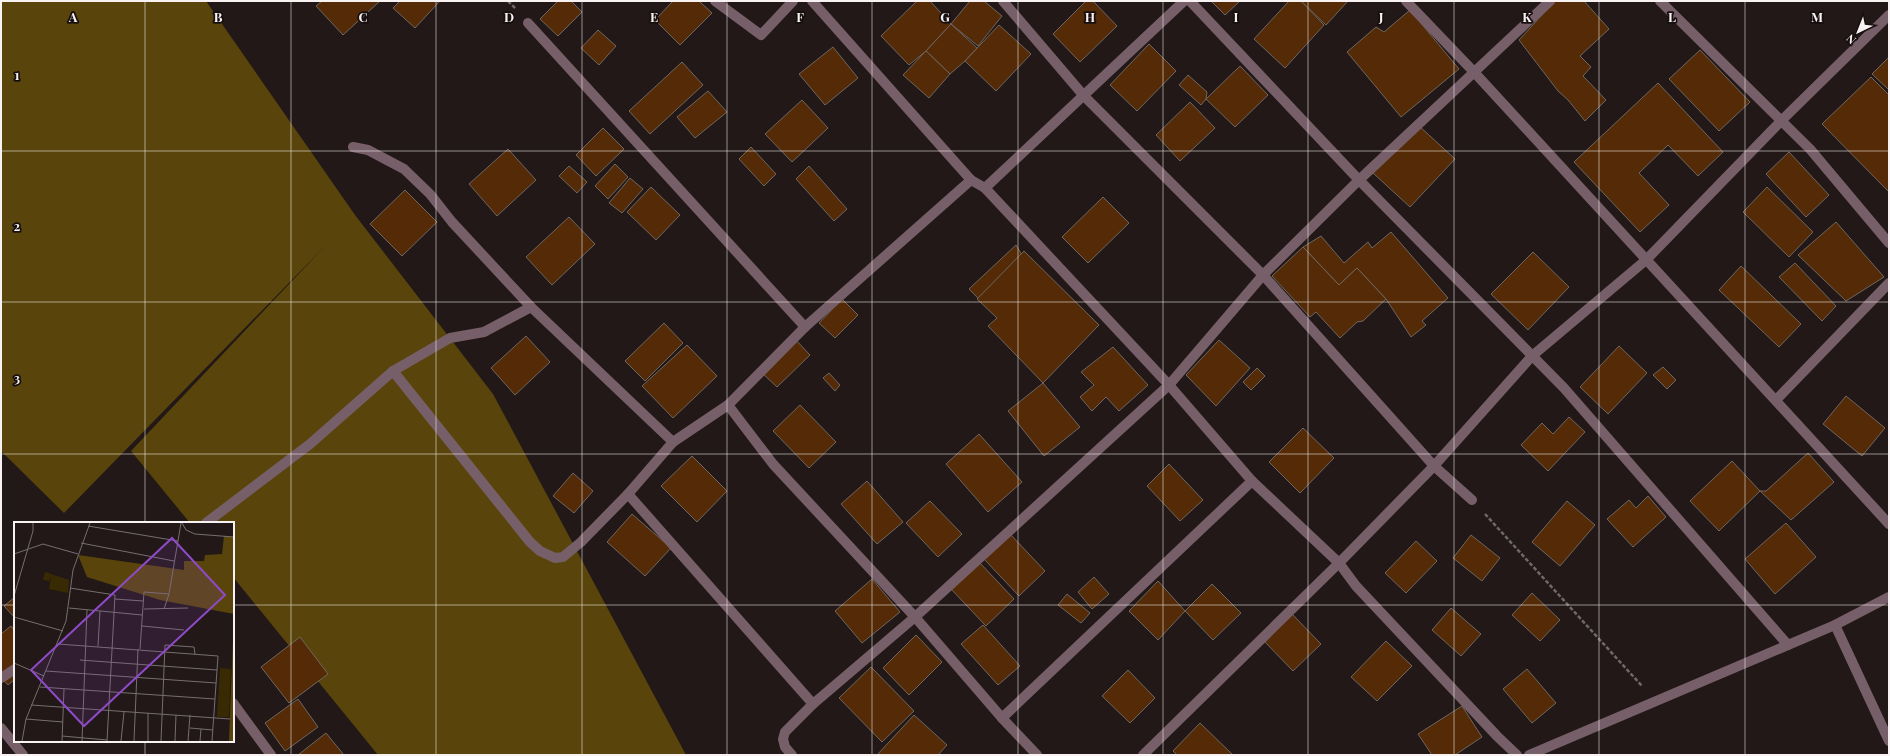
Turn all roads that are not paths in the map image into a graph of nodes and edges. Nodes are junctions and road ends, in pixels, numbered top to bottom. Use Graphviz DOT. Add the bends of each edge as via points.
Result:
graph roads {
  1 [pos="715,1"];
  2 [pos="793,1"];
  3 [pos="812,1"];
  4 [pos="1003,1"];
  5 [pos="1184,1"];
  6 [pos="1190,1"];
  7 [pos="1406,1"];
  8 [pos="1550,1"];
  9 [pos="1660,1"];
  10 [pos="1889,15"];
  11 [pos="528,23"];
  12 [pos="1474,72"];
  13 [pos="1084,96"];
  14 [pos="1782,120"];
  15 [pos="353,147"];
  16 [pos="971,180"];
  17 [pos="1359,180"];
  18 [pos="985,188"];
  19 [pos="1889,243"];
  20 [pos="1646,260"];
  21 [pos="1263,275"];
  22 [pos="1889,283"];
  23 [pos="531,307"];
  24 [pos="805,327"];
  25 [pos="1532,356"];
  26 [pos="393,371"];
  27 [pos="1169,385"];
  28 [pos="1776,400"];
  29 [pos="728,406"];
  30 [pos="673,442"];
  31 [pos="1434,466"];
  32 [pos="1252,481"];
  33 [pos="628,494"];
  34 [pos="1472,500"];
  35 [pos="207,522"];
  36 [pos="1889,524"];
  37 [pos="1339,563"];
  38 [pos="1889,597"];
  39 [pos="915,617"];
  40 [pos="1835,624"];
  41 [pos="1788,645"];
  42 [pos="14,670"];
  43 [pos="1,678"];
  44 [pos="234,704"];
  45 [pos="813,704"];
  46 [pos="1002,718"];
  47 [pos="1,728"];
  48 [pos="1889,742"];
  49 [pos="23,755"];
  50 [pos="271,755"];
  51 [pos="792,755"];
  52 [pos="1037,755"];
  53 [pos="1143,755"];
  54 [pos="1517,755"];
  55 [pos="1529,755"];
  1 -- 2 [label="street" via="761,35"];
  3 -- 16 [label="street"];
  4 -- 13 [label="street"];
  5 -- 13 [label="street"];
  6 -- 17 [label="street"];
  7 -- 12 [label="street"];
  8 -- 12 [label="street"];
  9 -- 14 [label="street"];
  10 -- 14 [label="street"];
  11 -- 24 [label="street"];
  12 -- 17 [label="street"];
  12 -- 20 [label="street"];
  13 -- 18 [label="street"];
  13 -- 21 [label="street"];
  14 -- 19 [label="street" via="1810,149"];
  14 -- 20 [label="street"];
  15 -- 23 [label="street" via="368,150 404,169 430,194 452,222"];
  16 -- 18 [label="street"];
  16 -- 24 [label="street"];
  17 -- 21 [label="street"];
  17 -- 25 [label="street"];
  18 -- 27 [label="street"];
  20 -- 25 [label="street"];
  20 -- 28 [label="street"];
  21 -- 27 [label="street"];
  21 -- 31 [label="street"];
  22 -- 28 [label="street"];
  23 -- 26 [label="street" via="484,332 450,338"];
  23 -- 30 [label="street"];
  24 -- 29 [label="street"];
  25 -- 31 [label="street"];
  25 -- 41 [label="street" via="1564,388"];
  26 -- 33 [label="street" via="530,542 544,553 555,558 563,557"];
  26 -- 35 [label="street" via="310,444"];
  27 -- 32 [label="street"];
  27 -- 39 [label="street"];
  28 -- 36 [label="street"];
  29 -- 30 [label="street"];
  29 -- 39 [label="street" via="773,464"];
  30 -- 33 [label="street"];
  31 -- 34 [label="street"];
  31 -- 37 [label="street"];
  32 -- 37 [label="street"];
  32 -- 46 [label="street"];
  33 -- 45 [label="street"];
  37 -- 53 [label="street"];
  37 -- 54 [label="street" via="1356,586"];
  38 -- 40 [label="street"];
  39 -- 45 [label="street"];
  39 -- 46 [label="street"];
  40 -- 41 [label="street"];
  40 -- 48 [label="street"];
  41 -- 55 [label="street"];
  42 -- 43 [label="street"];
  44 -- 50 [label="street"];
  45 -- 51 [label="street" via="785,732 785,747"];
  46 -- 52 [label="street"];
  47 -- 49 [label="street"];
}
